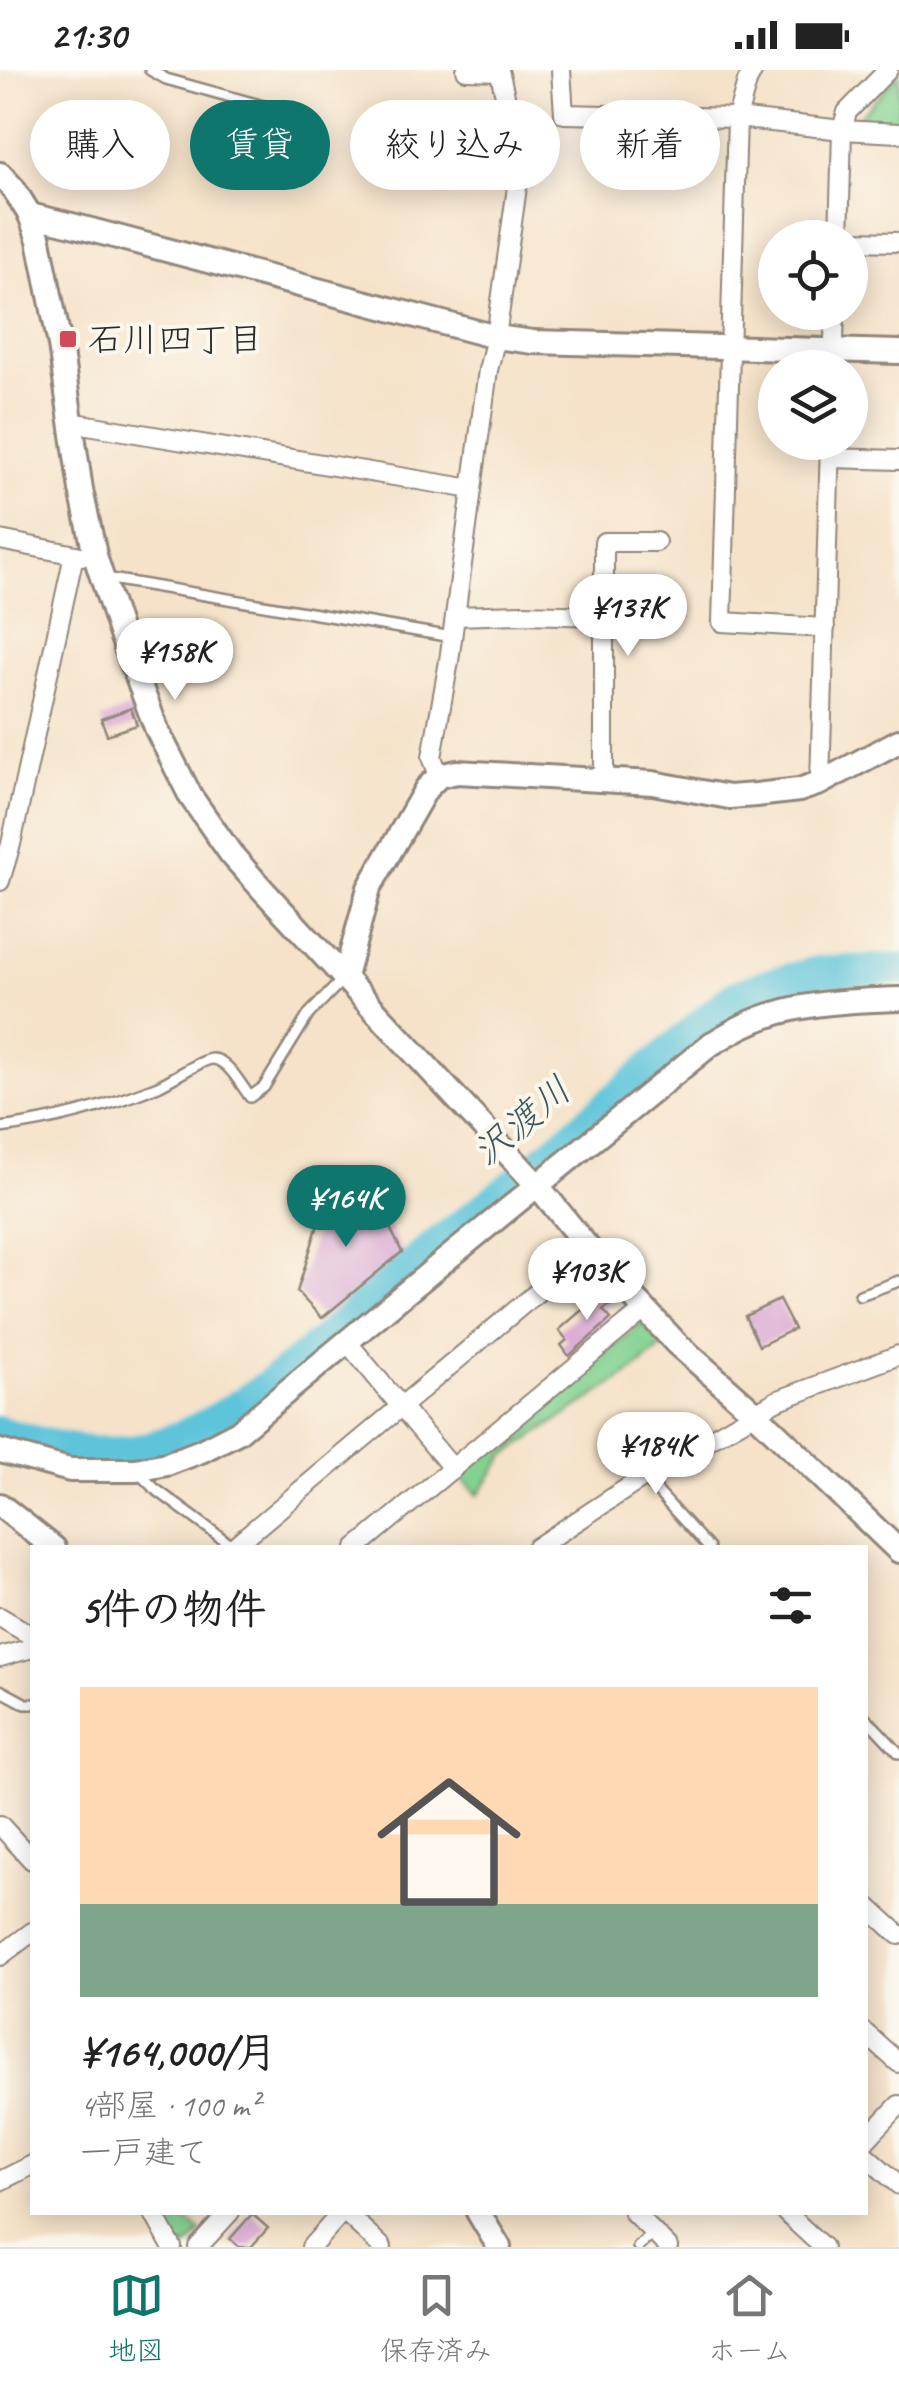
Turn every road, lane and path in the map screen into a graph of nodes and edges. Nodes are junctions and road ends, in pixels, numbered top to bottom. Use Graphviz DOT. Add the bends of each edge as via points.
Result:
graph roads {
  1 [pos="150,70"];
  2 [pos="466,70"];
  3 [pos="499,70"];
  4 [pos="561,70"];
  5 [pos="753,70"];
  6 [pos="888,70"];
  7 [pos="240,100"];
  8 [pos="738,118"];
  9 [pos="842,130"];
  10 [pos="899,133"];
  11 [pos="0,174"];
  12 [pos="30,216"];
  13 [pos="840,220"];
  14 [pos="868,241"];
  15 [pos="899,242"];
  16 [pos="496,337"];
  17 [pos="729,348"];
  18 [pos="758,351"];
  19 [pos="899,352"];
  20 [pos="868,355"];
  21 [pos="70,422"];
  22 [pos="868,456"];
  23 [pos="830,460"];
  24 [pos="899,460"];
  25 [pos="472,489"];
  26 [pos="0,540"];
  27 [pos="656,542"];
  28 [pos="91,564"];
  29 [pos="455,616"];
  30 [pos="604,616"];
  31 [pos="825,628"];
  32 [pos="452,636"];
  33 [pos="899,742"];
  34 [pos="439,776"];
  35 [pos="604,780"];
  36 [pos="820,783"];
  37 [pos="0,881"];
  38 [pos="346,978"];
  39 [pos="899,999"];
  40 [pos="0,1128"];
  41 [pos="528,1176"];
  42 [pos="589,1249"];
  43 [pos="899,1281"];
  44 [pos="860,1295"];
  45 [pos="644,1310"];
  46 [pos="348,1342"];
  47 [pos="899,1355"];
  48 [pos="401,1406"];
  49 [pos="755,1413"];
  50 [pos="0,1452"];
  51 [pos="453,1469"];
  52 [pos="136,1470"];
  53 [pos="644,1477"];
  54 [pos="0,1505"];
  55 [pos="50,1545"];
  56 [pos="240,1545"];
  57 [pos="360,1545"];
  58 [pos="541,1545"];
  59 [pos="707,1545"];
  60 [pos="899,1551"];
  61 [pos="0,1617"];
  62 [pos="30,1635"];
  63 [pos="30,1649"];
  64 [pos="0,1657"];
  65 [pos="0,1690"];
  66 [pos="30,1704"];
  67 [pos="868,1719"];
  68 [pos="899,1754"];
  69 [pos="0,1825"];
  70 [pos="30,1858"];
  71 [pos="868,1907"];
  72 [pos="0,1929"];
  73 [pos="30,1935"];
  74 [pos="899,1935"];
  75 [pos="7,1950"];
  76 [pos="868,2036"];
  77 [pos="899,2064"];
  78 [pos="899,2104"];
  79 [pos="868,2138"];
  80 [pos="868,2157"];
  81 [pos="30,2167"];
  82 [pos="0,2181"];
  83 [pos="899,2186"];
  84 [pos="155,2215"];
  85 [pos="227,2215"];
  86 [pos="340,2215"];
  87 [pos="346,2215"];
  88 [pos="480,2215"];
  89 [pos="636,2215"];
  90 [pos="788,2215"];
  91 [pos="653,2233"];
  92 [pos="172,2247"];
  93 [pos="198,2247"];
  94 [pos="310,2247"];
  95 [pos="382,2247"];
  96 [pos="498,2247"];
  97 [pos="638,2247"];
  98 [pos="668,2247"];
  99 [pos="823,2247"];
  1 -- 7 [label="lane"];
  2 -- 3 [label="street"];
  3 -- 16 [label="street" via="518,180"];
  4 -- 8 [label="street" via="564,114"];
  5 -- 8 [label="street"];
  6 -- 9 [label="street" via="848,112"];
  8 -- 9 [label="street"];
  8 -- 17 [label="street"];
  9 -- 10 [label="street"];
  9 -- 13 [label="street"];
  11 -- 12 [label="street"];
  12 -- 16 [label="street"];
  12 -- 21 [label="street" via="50,288"];
  14 -- 15 [label="street"];
  16 -- 17 [label="street"];
  16 -- 25 [label="street"];
  17 -- 18 [label="street"];
  17 -- 31 [label="street" via="722,622"];
  19 -- 20 [label="street"];
  21 -- 25 [label="street"];
  21 -- 28 [label="street"];
  22 -- 24 [label="street"];
  23 -- 31 [label="street"];
  25 -- 29 [label="street"];
  26 -- 28 [label="street"];
  27 -- 30 [label="street" via="604,542"];
  28 -- 32 [label="lane"];
  28 -- 37 [label="street"];
  28 -- 38 [label="street" via="191,797 232,854"];
  29 -- 30 [label="street"];
  29 -- 32 [label="street"];
  30 -- 35 [label="street"];
  31 -- 36 [label="street"];
  32 -- 34 [label="street" via="432,757"];
  33 -- 36 [label="street"];
  34 -- 35 [label="street"];
  34 -- 38 [label="street" via="370,888"];
  35 -- 36 [label="street" via="729,796"];
  38 -- 40 [label="lane" via="310,1014 264,1087 250,1096 215,1058 117,1103"];
  38 -- 41 [label="street"];
  39 -- 41 [label="street" via="833,1001 747,1024"];
  41 -- 42 [label="street"];
  41 -- 46 [label="street"];
  42 -- 45 [label="street"];
  42 -- 48 [label="street"];
  43 -- 44 [label="lane"];
  45 -- 49 [label="street"];
  45 -- 51 [label="street"];
  46 -- 48 [label="street"];
  46 -- 52 [label="street" via="238,1432 202,1451"];
  47 -- 49 [label="street"];
  48 -- 51 [label="street"];
  48 -- 56 [label="street"];
  49 -- 53 [label="street"];
  49 -- 60 [label="street"];
  50 -- 52 [label="street" via="70,1470"];
  51 -- 57 [label="street"];
  52 -- 56 [label="lane"];
  53 -- 58 [label="street"];
  53 -- 59 [label="lane"];
  54 -- 55 [label="street"];
  61 -- 62 [label="street"];
  63 -- 64 [label="street"];
  65 -- 66 [label="lane"];
  67 -- 68 [label="lane"];
  69 -- 70 [label="street"];
  71 -- 74 [label="street"];
  72 -- 75 [label="street"];
  73 -- 75 [label="street"];
  76 -- 77 [label="street"];
  78 -- 79 [label="street"];
  80 -- 83 [label="street"];
  81 -- 82 [label="street"];
  84 -- 92 [label="street"];
  85 -- 93 [label="street"];
  86 -- 94 [label="street"];
  87 -- 95 [label="street"];
  88 -- 96 [label="street"];
  89 -- 91 [label="street"];
  90 -- 99 [label="street"];
  91 -- 97 [label="lane"];
  91 -- 98 [label="street"];
}
